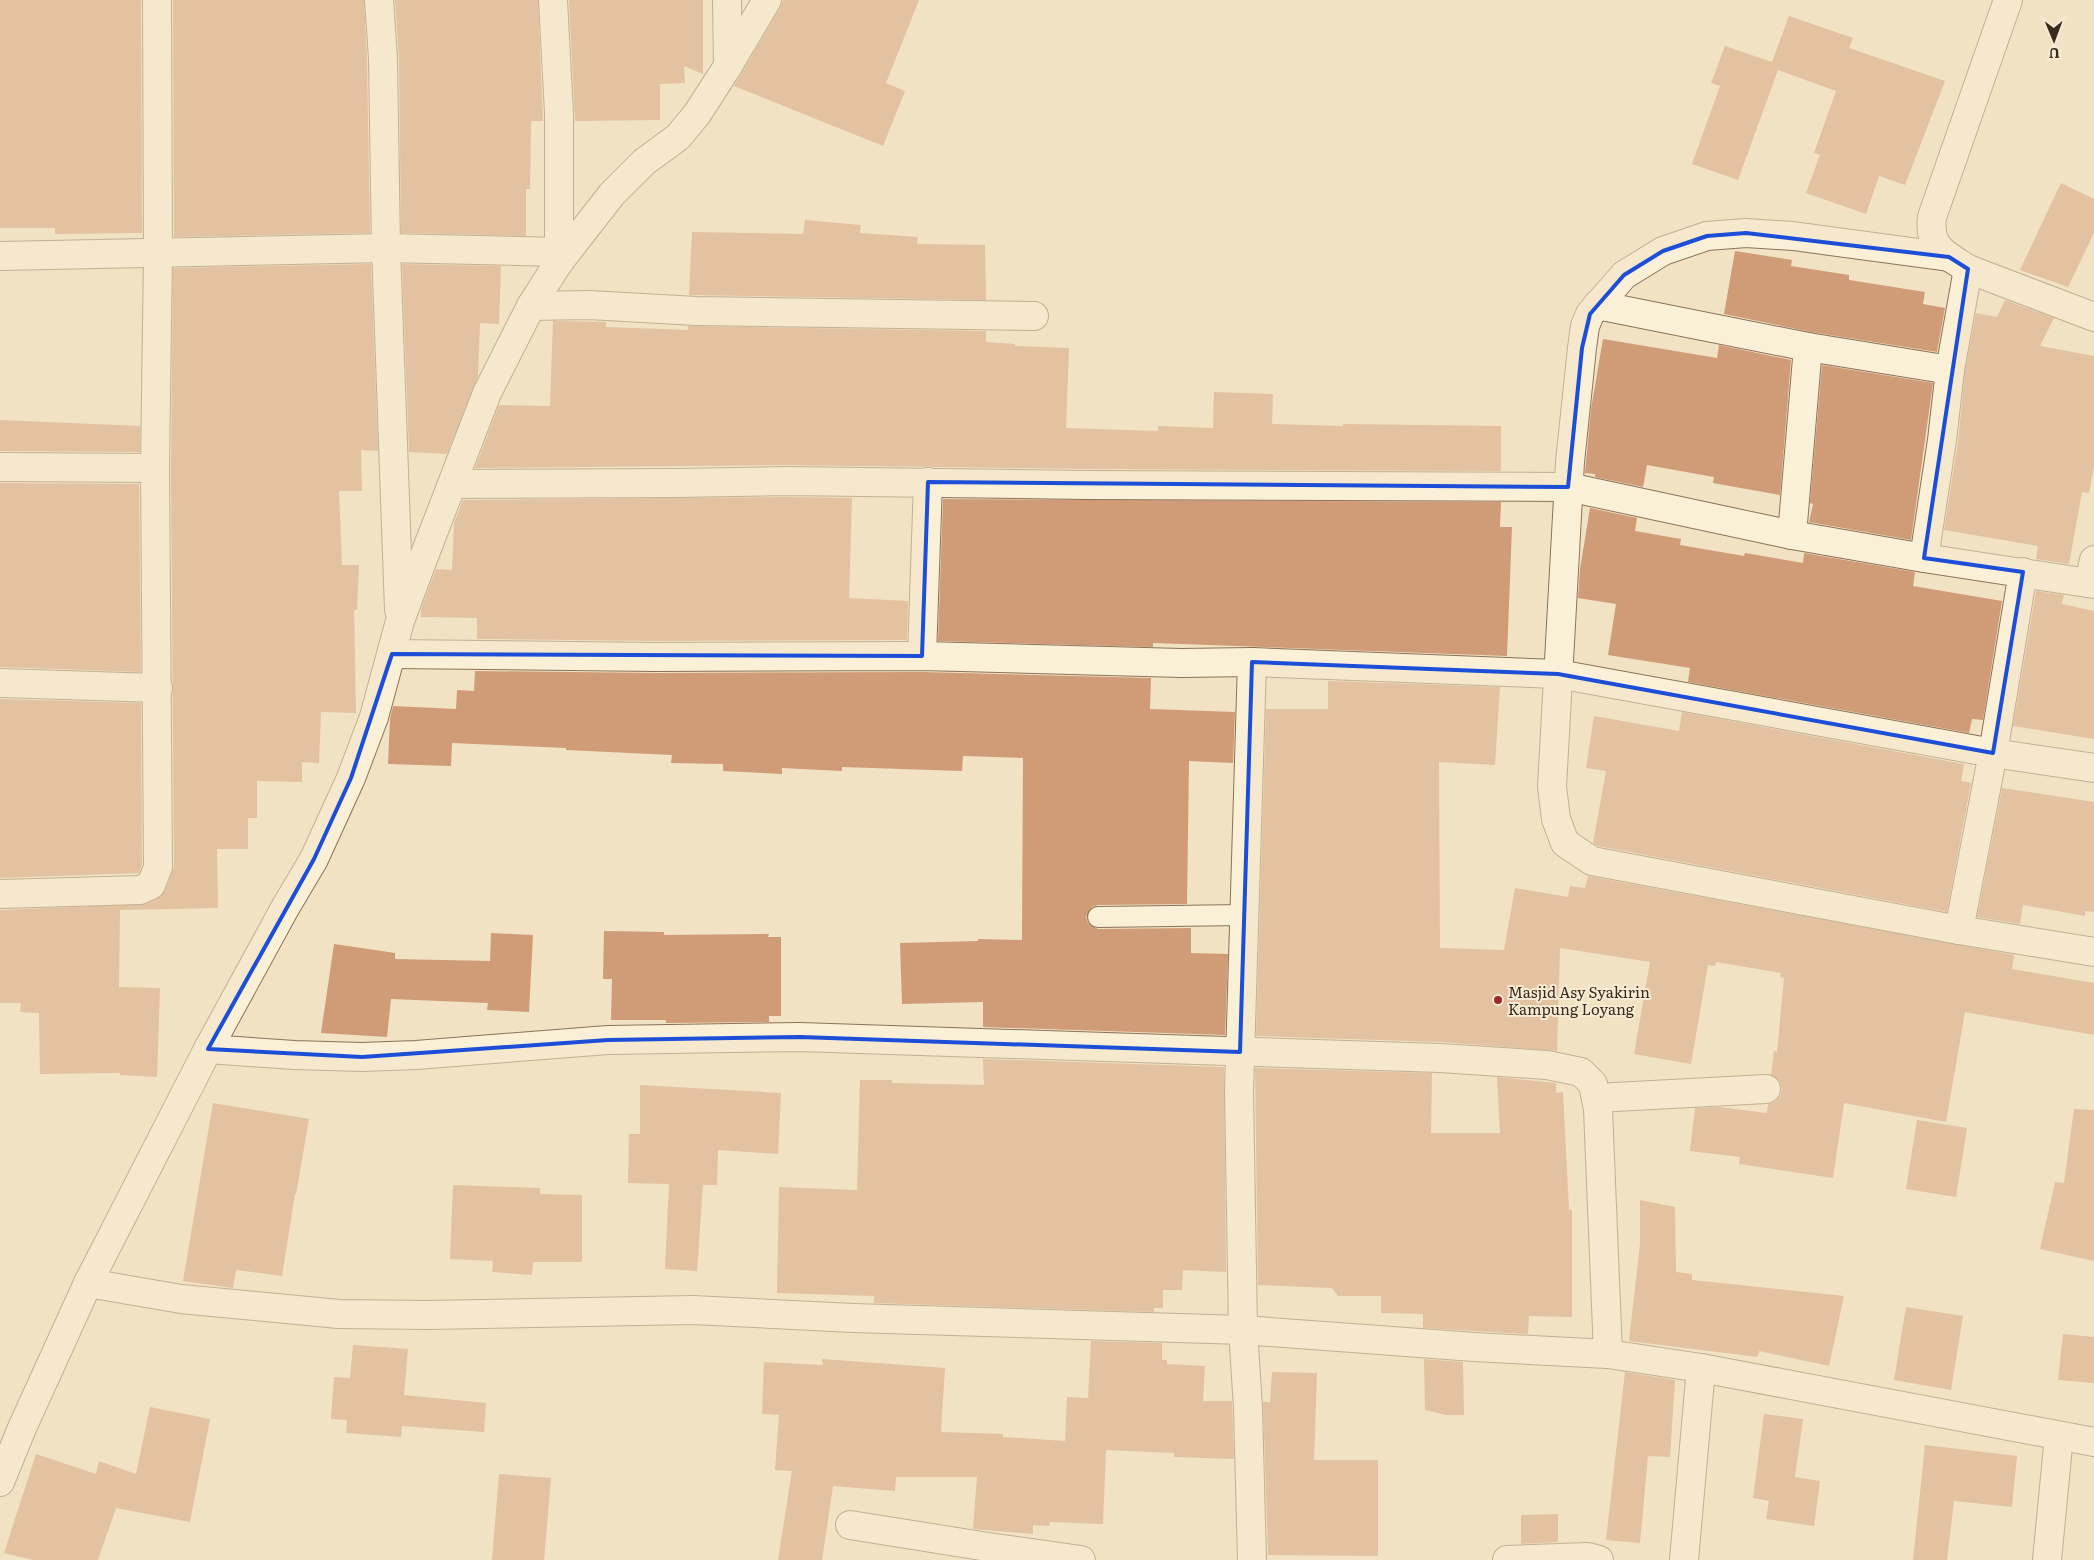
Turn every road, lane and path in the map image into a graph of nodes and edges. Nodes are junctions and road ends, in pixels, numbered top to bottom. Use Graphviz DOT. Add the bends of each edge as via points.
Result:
graph roads {
  1 [pos="157,0"];
  2 [pos="379,0"];
  3 [pos="553,0"];
  4 [pos="727,0"];
  5 [pos="767,0"];
  6 [pos="2008,0"];
  7 [pos="728,66"];
  8 [pos="386,248"];
  9 [pos="158,254"];
  10 [pos="0,256"];
  11 [pos="559,257"];
  12 [pos="1958,263"];
  13 [pos="1597,305"];
  14 [pos="531,306"];
  15 [pos="1034,316"];
  16 [pos="2094,318"];
  17 [pos="1808,347"];
  18 [pos="1950,370"];
  19 [pos="0,467"];
  20 [pos="155,468"];
  21 [pos="928,482"];
  22 [pos="452,484"];
  23 [pos="1568,487"];
  24 [pos="1792,535"];
  25 [pos="1924,558"];
  26 [pos="2023,572"];
  27 [pos="2092,576"];
  28 [pos="400,622"];
  29 [pos="392,654"];
  30 [pos="922,656"];
  31 [pos="1252,662"];
  32 [pos="1558,674"];
  33 [pos="0,683"];
  34 [pos="158,688"];
  35 [pos="1993,753"];
  36 [pos="2094,768"];
  37 [pos="0,894"];
  38 [pos="1244,915"];
  39 [pos="1098,917"];
  40 [pos="1959,930"];
  41 [pos="2094,952"];
  42 [pos="208,1049"];
  43 [pos="1240,1052"];
  44 [pos="1766,1089"];
  45 [pos="1596,1098"];
  46 [pos="88,1284"];
  47 [pos="1243,1330"];
  48 [pos="1608,1354"];
  49 [pos="1701,1368"];
  50 [pos="2059,1436"];
  51 [pos="2094,1442"];
  52 [pos="0,1482"];
  53 [pos="850,1525"];
  54 [pos="1081,1560"];
  55 [pos="1252,1560"];
  56 [pos="1507,1560"];
  57 [pos="1599,1560"];
  58 [pos="1684,1560"];
  59 [pos="2047,1560"];
  1 -- 9 [label="street"];
  2 -- 8 [label="street" via="384,59"];
  3 -- 11 [label="street" via="559,112"];
  4 -- 7 [label="street"];
  5 -- 7 [label="street"];
  6 -- 12 [label="street" via="1932,217 1930,232 1935,244"];
  7 -- 11 [label="street" via="678,137 644,162 612,194"];
  8 -- 9 [label="street"];
  8 -- 11 [label="street"];
  8 -- 28 [label="street"];
  9 -- 10 [label="street"];
  9 -- 20 [label="street"];
  11 -- 14 [label="street"];
  12 -- 13 [label="street" via="1793,236 1746,233 1707,236 1663,251 1624,275"];
  12 -- 16 [label="street"];
  12 -- 18 [label="street"];
  13 -- 17 [label="street"];
  13 -- 23 [label="street" via="1590,314 1583,341"];
  14 -- 15 [label="street"];
  14 -- 22 [label="street" via="487,394"];
  17 -- 18 [label="street"];
  17 -- 24 [label="street"];
  18 -- 25 [label="street"];
  19 -- 20 [label="street"];
  20 -- 34 [label="street"];
  21 -- 22 [label="street"];
  21 -- 23 [label="street" via="1096,486"];
  21 -- 30 [label="street"];
  22 -- 28 [label="street"];
  23 -- 24 [label="street"];
  23 -- 32 [label="street"];
  24 -- 25 [label="street"];
  25 -- 26 [label="street"];
  26 -- 27 [label="street"];
  26 -- 35 [label="street"];
  28 -- 29 [label="street"];
  29 -- 30 [label="street"];
  29 -- 42 [label="street" via="374,717 351,778 314,859"];
  30 -- 31 [label="street"];
  31 -- 32 [label="street"];
  31 -- 38 [label="street"];
  32 -- 35 [label="street"];
  32 -- 40 [label="street" via="1552,787 1556,819 1565,843 1592,861"];
  33 -- 34 [label="street"];
  34 -- 37 [label="street" via="158,867 151,885 140,890"];
  35 -- 36 [label="street"];
  35 -- 40 [label="street"];
  38 -- 39 [label="lane"];
  38 -- 43 [label="street"];
  40 -- 41 [label="street"];
  42 -- 43 [label="street" via="362,1057 608,1040 800,1037"];
  42 -- 46 [label="street"];
  43 -- 45 [label="street" via="1547,1065 1581,1072 1593,1084"];
  43 -- 47 [label="street"];
  44 -- 45 [label="street"];
  45 -- 48 [label="street"];
  46 -- 47 [label="street" via="181,1299 339,1314 693,1310"];
  46 -- 52 [label="street"];
  47 -- 48 [label="street"];
  47 -- 55 [label="street"];
  48 -- 49 [label="street"];
  49 -- 50 [label="street"];
  49 -- 58 [label="street"];
  50 -- 51 [label="street"];
  50 -- 59 [label="street"];
  53 -- 54 [label="street"];
  56 -- 57 [label="street" via="1588,1557"];
}
